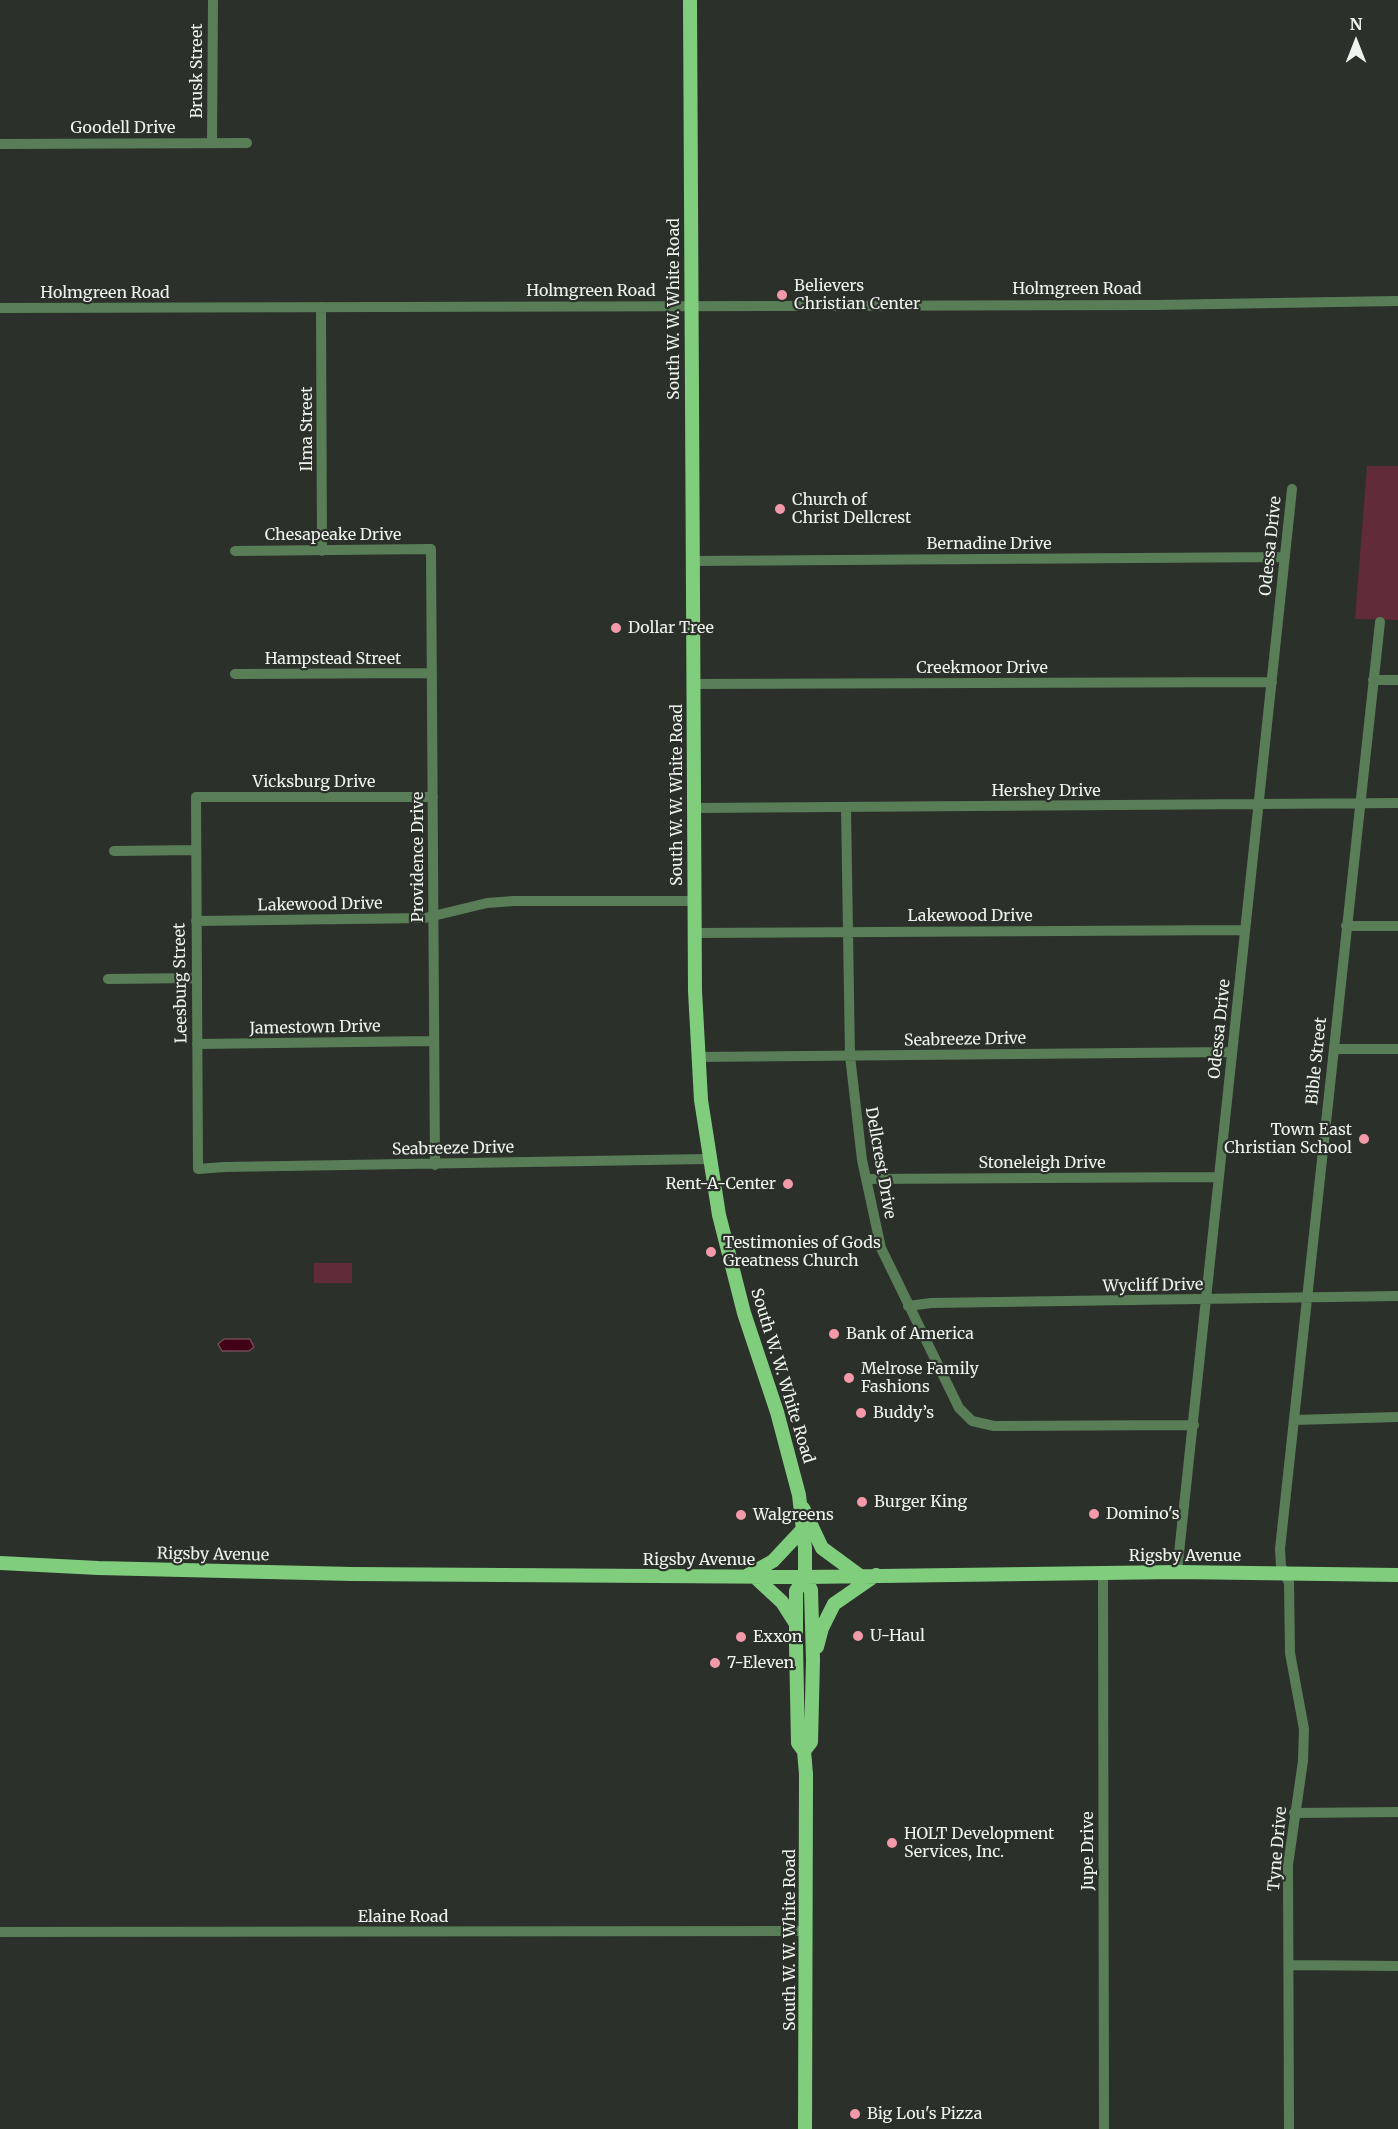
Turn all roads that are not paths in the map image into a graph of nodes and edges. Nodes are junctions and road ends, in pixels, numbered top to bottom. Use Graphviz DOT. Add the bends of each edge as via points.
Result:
graph roads {
  1 [pos="213,0"];
  2 [pos="690,0"];
  3 [pos="212,143"];
  4 [pos="247,143"];
  5 [pos="0,144"];
  6 [pos="1398,301"];
  7 [pos="691,305"];
  8 [pos="321,307"];
  9 [pos="0,308"];
  10 [pos="1292,489"];
  11 [pos="431,549"];
  12 [pos="235,551"];
  13 [pos="322,551"];
  14 [pos="1285,557"];
  15 [pos="692,561"];
  16 [pos="1380,622"];
  17 [pos="432,673"];
  18 [pos="235,674"];
  19 [pos="1373,680"];
  20 [pos="1398,680"];
  21 [pos="1272,682"];
  22 [pos="693,684"];
  23 [pos="196,797"];
  24 [pos="433,797"];
  25 [pos="1398,803"];
  26 [pos="1360,804"];
  27 [pos="1258,805"];
  28 [pos="694,808"];
  29 [pos="846,808"];
  30 [pos="196,850"];
  31 [pos="114,851"];
  32 [pos="694,901"];
  33 [pos="433,917"];
  34 [pos="196,921"];
  35 [pos="1346,926"];
  36 [pos="1398,926"];
  37 [pos="1245,930"];
  38 [pos="848,932"];
  39 [pos="695,933"];
  40 [pos="196,978"];
  41 [pos="108,979"];
  42 [pos="434,1041"];
  43 [pos="197,1044"];
  44 [pos="1334,1049"];
  45 [pos="1398,1049"];
  46 [pos="1232,1052"];
  47 [pos="850,1056"];
  48 [pos="698,1057"];
  49 [pos="708,1159"];
  50 [pos="435,1165"];
  51 [pos="198,1169"];
  52 [pos="1219,1177"];
  53 [pos="866,1179"];
  54 [pos="1398,1296"];
  55 [pos="1307,1299"];
  56 [pos="1206,1301"];
  57 [pos="908,1306"];
  58 [pos="1398,1417"];
  59 [pos="1294,1420"];
  60 [pos="1194,1425"];
  61 [pos="800,1502"];
  62 [pos="803,1529"];
  63 [pos="0,1563"];
  64 [pos="1177,1572"];
  65 [pos="1103,1573"];
  66 [pos="1286,1573"];
  67 [pos="876,1575"];
  68 [pos="1398,1575"];
  69 [pos="749,1576"];
  70 [pos="860,1576"];
  71 [pos="805,1577"];
  72 [pos="796,1624"];
  73 [pos="796,1645"];
  74 [pos="812,1645"];
  75 [pos="813,1660"];
  76 [pos="804,1751"];
  77 [pos="1398,1812"];
  78 [pos="1294,1813"];
  79 [pos="807,1931"];
  80 [pos="0,1932"];
  81 [pos="1289,1965"];
  82 [pos="1398,1966"];
  83 [pos="805,2129"];
  84 [pos="1104,2129"];
  85 [pos="1289,2129"];
  1 -- 3 [label="street, Brusk Street"];
  2 -- 7 [label="main road, South W. W. White Road"];
  3 -- 4 [label="street, Goodell Drive"];
  3 -- 5 [label="street, Goodell Drive"];
  6 -- 7 [label="street, Holmgreen Road"];
  7 -- 8 [label="street, Holmgreen Road"];
  7 -- 15 [label="main road, South W. W. White Road"];
  8 -- 9 [label="street, Holmgreen Road"];
  8 -- 13 [label="street, Ilma Street"];
  10 -- 14 [label="street, Odessa Drive"];
  11 -- 13 [label="street, Chesapeake Drive"];
  11 -- 17 [label="street, Providence Drive"];
  12 -- 13 [label="street, Chesapeake Drive"];
  14 -- 15 [label="street, Bernadine Drive"];
  14 -- 21 [label="street, Odessa Drive"];
  15 -- 22 [label="main road, South W. W. White Road"];
  16 -- 19 [label="street, Bible Street"];
  17 -- 18 [label="street, Hampstead Street"];
  17 -- 24 [label="street, Providence Drive"];
  19 -- 20 [label="street"];
  19 -- 26 [label="street, Bible Street"];
  21 -- 22 [label="street, Creekmoor Drive"];
  21 -- 27 [label="street, Odessa Drive"];
  22 -- 28 [label="main road, South W. W. White Road"];
  23 -- 24 [label="street, Vicksburg Drive"];
  23 -- 30 [label="street, Leesburg Street"];
  24 -- 33 [label="street, Providence Drive"];
  25 -- 26 [label="street, Hershey Drive"];
  26 -- 27 [label="street, Hershey Drive"];
  26 -- 35 [label="street, Bible Street"];
  27 -- 29 [label="street, Hershey Drive"];
  27 -- 37 [label="street, Odessa Drive"];
  28 -- 29 [label="street, Hershey Drive"];
  28 -- 32 [label="main road, South W. W. White Road"];
  29 -- 38 [label="street, Dellcrest Drive"];
  30 -- 31 [label="street"];
  30 -- 34 [label="street, Leesburg Street"];
  32 -- 33 [label="street, Lakewood Drive" via="514,901 487,903"];
  32 -- 39 [label="main road, South W. W. White Road"];
  33 -- 34 [label="street, Lakewood Drive"];
  33 -- 42 [label="street, Providence Drive"];
  34 -- 40 [label="street, Leesburg Street"];
  35 -- 36 [label="street"];
  35 -- 44 [label="street, Bible Street"];
  37 -- 38 [label="street, Lakewood Drive"];
  37 -- 46 [label="street, Odessa Drive"];
  38 -- 39 [label="street, Lakewood Drive"];
  38 -- 47 [label="street, Dellcrest Drive"];
  39 -- 48 [label="main road, South W. W. White Road"];
  40 -- 41 [label="street"];
  40 -- 43 [label="street, Leesburg Street"];
  42 -- 43 [label="street, Jamestown Drive"];
  42 -- 50 [label="street, Providence Drive"];
  43 -- 51 [label="street, Leesburg Street"];
  44 -- 45 [label="street"];
  44 -- 55 [label="street, Bible Street"];
  46 -- 47 [label="street, Seabreeze Drive"];
  46 -- 52 [label="street, Odessa Drive"];
  47 -- 48 [label="street, Seabreeze Drive"];
  47 -- 53 [label="street, Dellcrest Drive"];
  48 -- 49 [label="main road, South W. W. White Road"];
  49 -- 50 [label="street, Seabreeze Drive"];
  49 -- 61 [label="main road, South W. W. White Road" via="744,1313 780,1422"];
  50 -- 51 [label="street, Seabreeze Drive"];
  52 -- 53 [label="street, Stoneleigh Drive"];
  52 -- 56 [label="street, Odessa Drive"];
  53 -- 57 [label="street, Dellcrest Drive" via="877,1237"];
  54 -- 55 [label="street, Wycliff Drive"];
  55 -- 56 [label="street, Wycliff Drive"];
  55 -- 59 [label="street, Bible Street"];
  56 -- 57 [label="street, Wycliff Drive"];
  56 -- 60 [label="street, Odessa Drive"];
  57 -- 60 [label="street, Dellcrest Drive" via="959,1408 972,1421 994,1426"];
  58 -- 59 [label="street"];
  59 -- 66 [label="street, Bible Street" via="1280,1549 1281,1566"];
  60 -- 64 [label="street, Odessa Drive"];
  61 -- 62 [label="main road, South W. W. White Road"];
  61 -- 70 [label="main road" via="822,1548"];
  62 -- 69 [label="main road" via="773,1561"];
  62 -- 71 [label="main road, South W. W. White Road"];
  63 -- 69 [label="main road, Rigsby Avenue" via="352,1574"];
  64 -- 65 [label="main road, Rigsby Avenue"];
  64 -- 66 [label="main road, Rigsby Avenue"];
  65 -- 67 [label="main road, Rigsby Avenue"];
  65 -- 84 [label="street, Jupe Drive"];
  66 -- 68 [label="main road, Rigsby Avenue"];
  66 -- 78 [label="street, Tyne Drive" via="1290,1653 1304,1729"];
  67 -- 70 [label="main road, Rigsby Avenue"];
  67 -- 75 [label="main road" via="834,1604"];
  69 -- 71 [label="main road, Rigsby Avenue"];
  69 -- 72 [label="main road" via="782,1602"];
  70 -- 71 [label="main road, Rigsby Avenue"];
  71 -- 72 [label="main road, South W. W. White Road" via="796,1591"];
  71 -- 74 [label="main road, South W. W. White Road" via="811,1590"];
  72 -- 73 [label="main road, South W. W. White Road"];
  73 -- 74 [label="main road"];
  73 -- 76 [label="main road, South W. W. White Road" via="798,1743"];
  74 -- 75 [label="main road, South W. W. White Road"];
  75 -- 76 [label="main road, South W. W. White Road" via="811,1742"];
  76 -- 79 [label="main road, South W. W. White Road"];
  77 -- 78 [label="street"];
  78 -- 81 [label="street, Tyne Drive" via="1288,1865"];
  79 -- 80 [label="street, Elaine Road"];
  79 -- 83 [label="main road, South W. W. White Road"];
  81 -- 82 [label="street"];
  81 -- 85 [label="street, Tyne Drive"];
}
